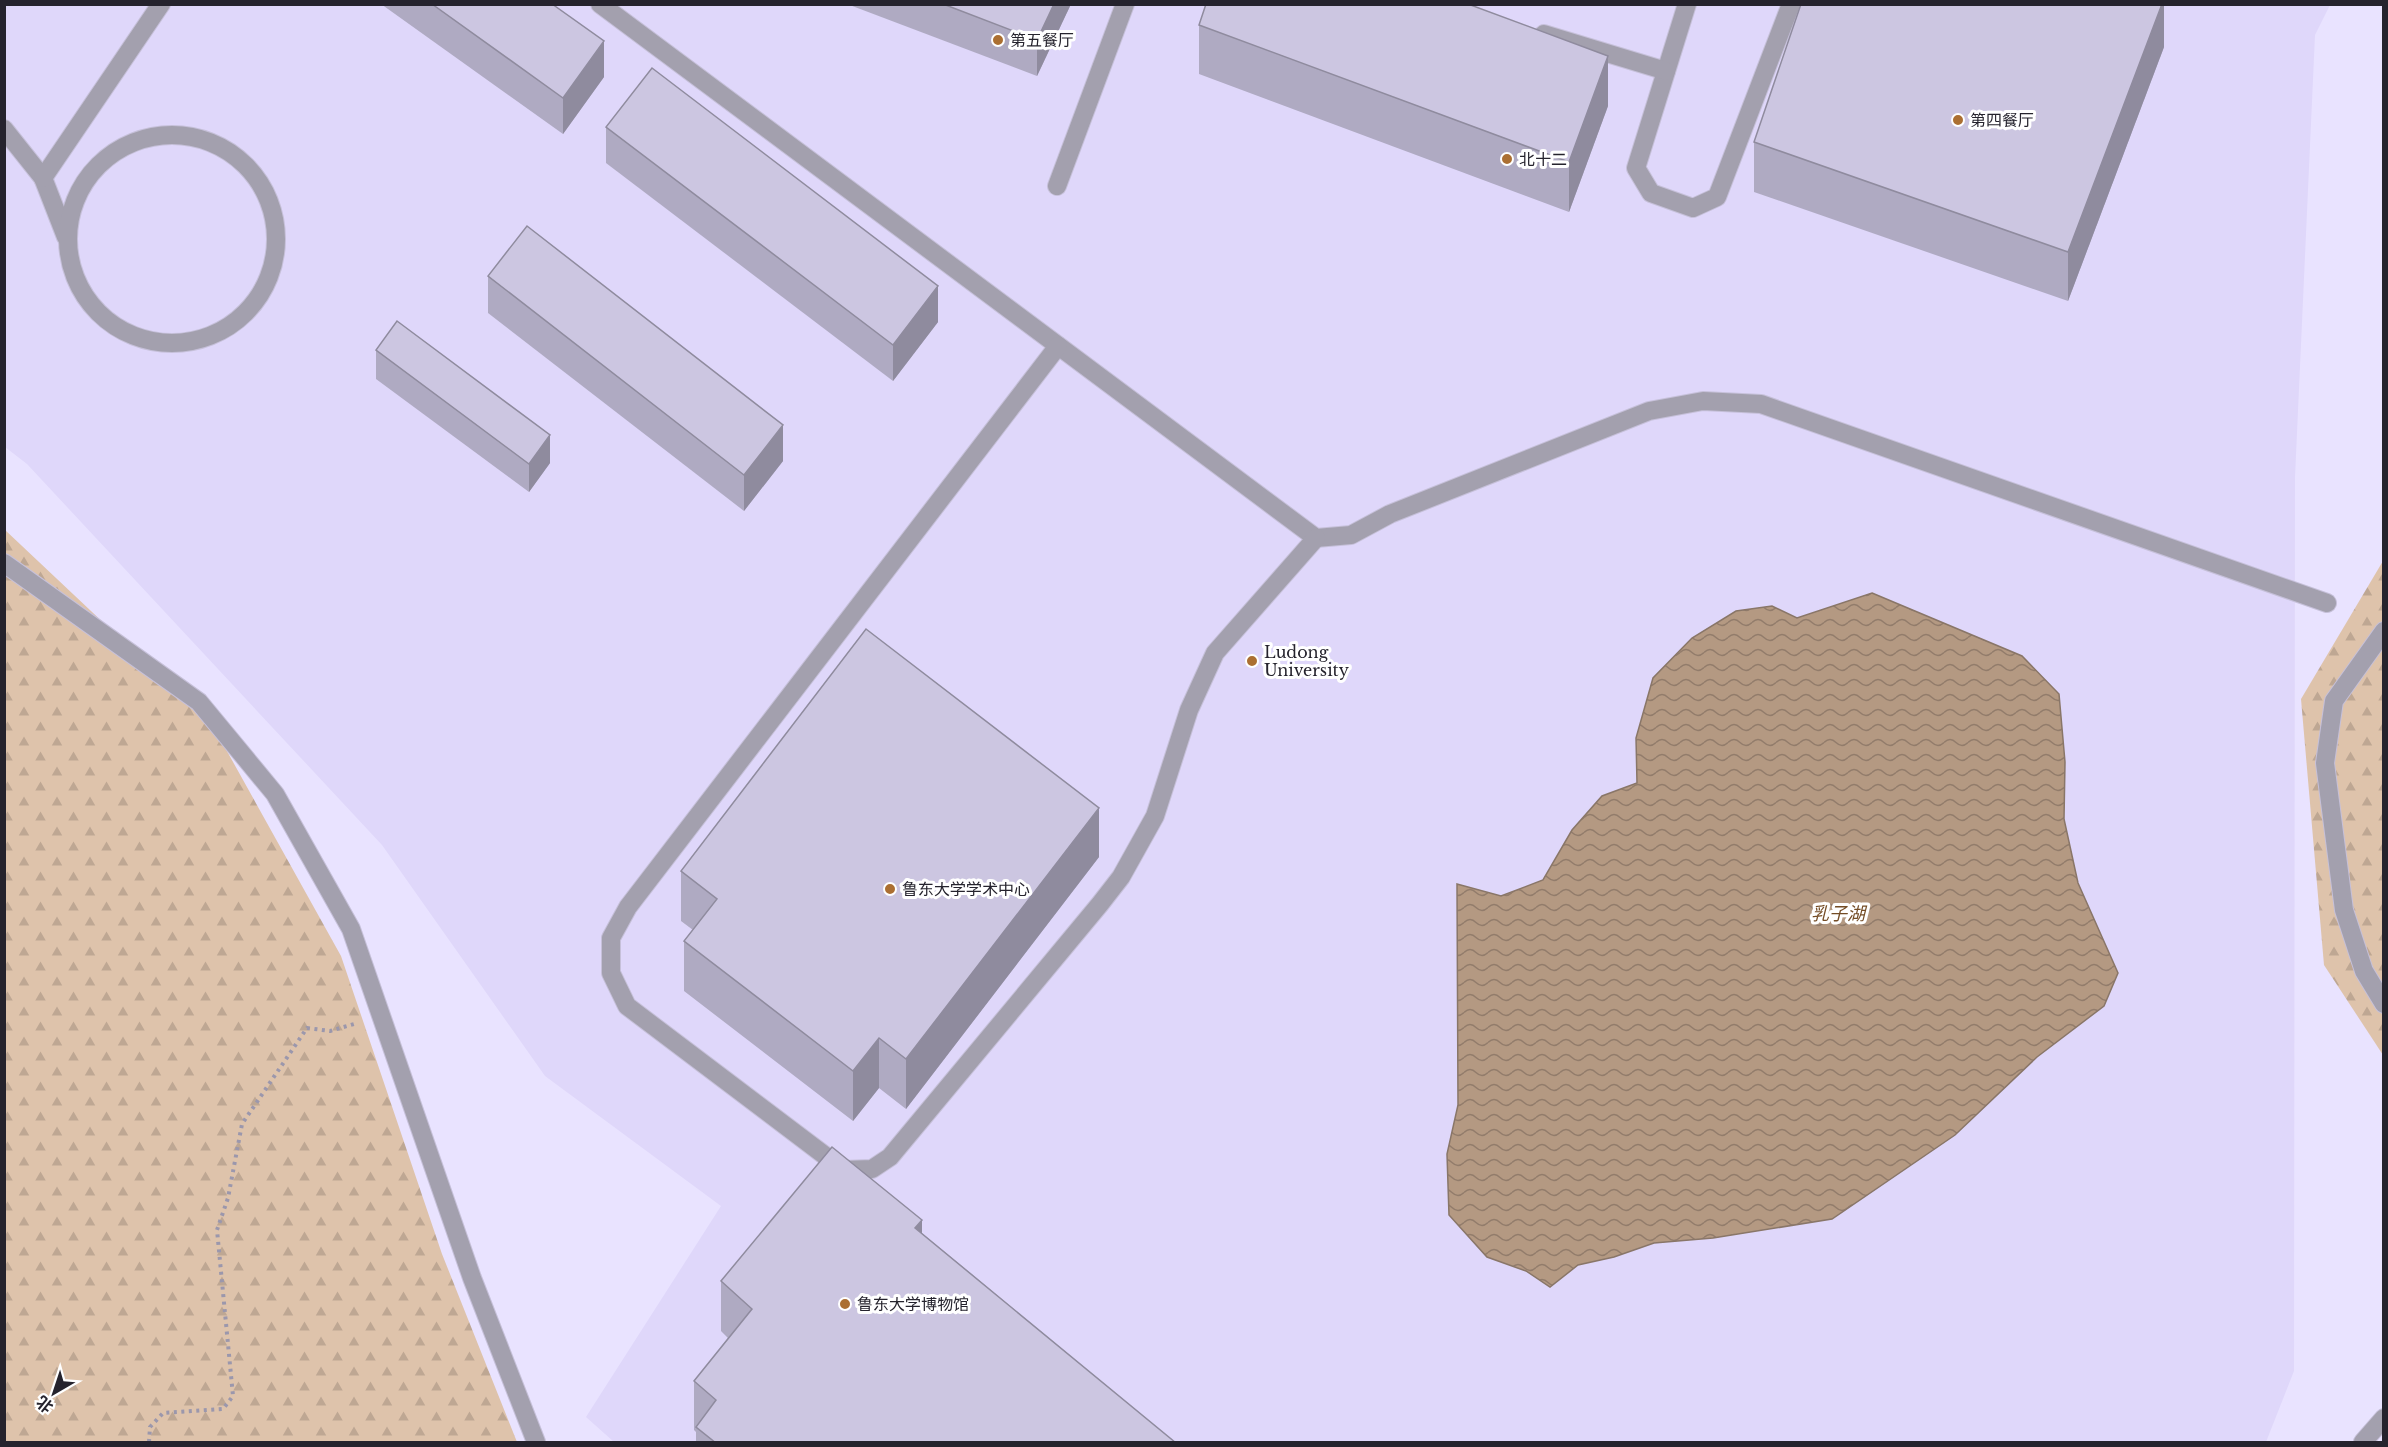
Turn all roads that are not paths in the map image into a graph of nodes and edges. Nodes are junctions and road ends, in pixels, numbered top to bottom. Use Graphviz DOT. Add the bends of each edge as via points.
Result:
graph roads {
  1 [pos="161,4"];
  2 [pos="600,4"];
  3 [pos="1125,4"];
  4 [pos="1687,4"];
  5 [pos="1791,4"];
  6 [pos="1522,28"];
  7 [pos="1666,71"];
  8 [pos="4,129"];
  9 [pos="43,178"];
  10 [pos="1057,186"];
  11 [pos="67,238"];
  12 [pos="1058,346"];
  13 [pos="1316,538"];
  14 [pos="4,563"];
  15 [pos="2327,603"];
  16 [pos="2384,631"];
  17 [pos="2384,1004"];
  18 [pos="2384,1418"];
  19 [pos="536,1443"];
  20 [pos="2363,1443"];
  1 -- 9 [label="street"];
  2 -- 12 [label="street"];
  3 -- 10 [label="street"];
  4 -- 7 [label="street"];
  5 -- 7 [label="street" via="1717,197 1693,208 1651,193 1636,168"];
  6 -- 7 [label="street"];
  8 -- 9 [label="street"];
  9 -- 11 [label="street"];
  11 -- 11 [label="street" via="73,272 93,308 134,337 159,343 184,343 208,337 230,326 250,309 264,289 276,240 273,215 250,171 209,142 184,136 159,136 112,153 80,190 70,214"];
  12 -- 13 [label="street"];
  12 -- 13 [label="street" via="628,907 611,938 611,973 627,1006 844,1170 872,1169 890,1156 1121,877 1155,816 1189,711 1215,653"];
  13 -- 15 [label="street" via="1351,535 1389,514 1649,411 1703,401 1761,404"];
  14 -- 19 [label="street" via="199,702 275,794 351,929 472,1278"];
  16 -- 17 [label="street" via="2334,701 2325,764 2344,910 2364,971"];
  18 -- 20 [label="street"];
}
